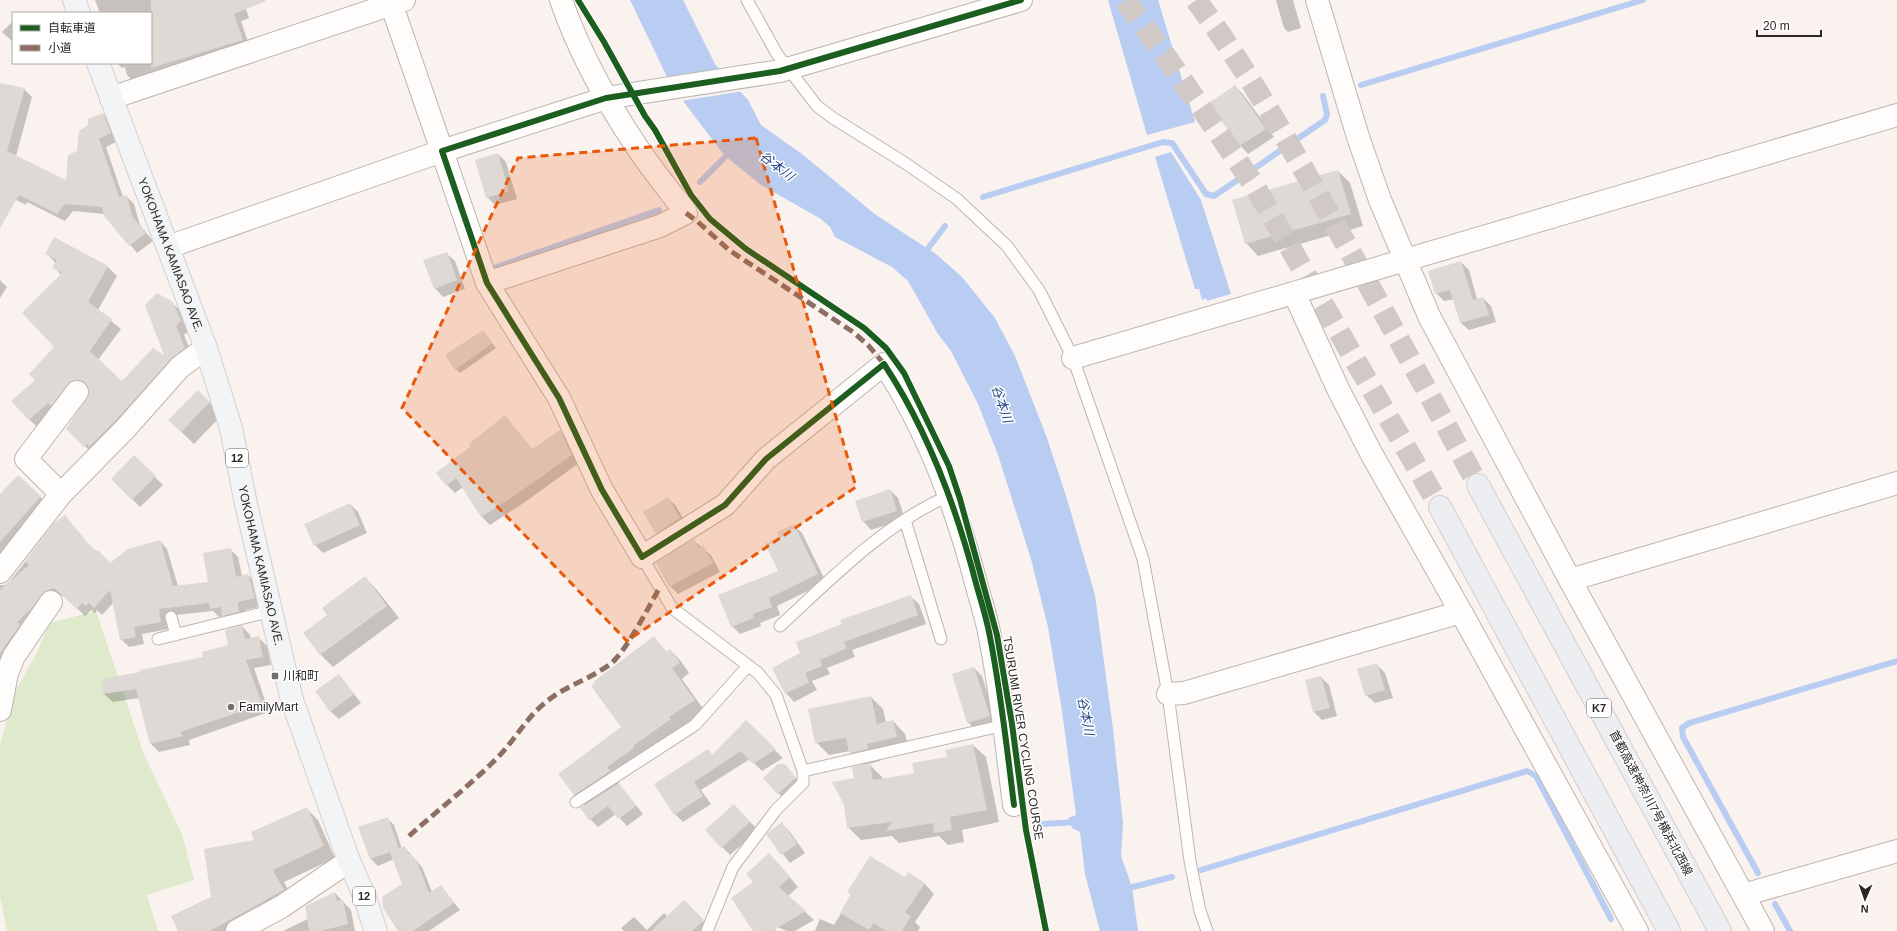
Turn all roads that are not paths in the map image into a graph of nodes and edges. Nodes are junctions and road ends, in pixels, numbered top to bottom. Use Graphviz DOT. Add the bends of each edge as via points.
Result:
graph roads {
  1 [pos="74,0"];
  2 [pos="561,0"];
  3 [pos="747,0"];
  4 [pos="1021,0"];
  5 [pos="1317,0"];
  6 [pos="395,2"];
  7 [pos="79,12"];
  8 [pos="98,64"];
  9 [pos="784,69"];
  10 [pos="613,97"];
  11 [pos="110,98"];
  12 [pos="1897,115"];
  13 [pos="442,151"];
  14 [pos="168,247"];
  15 [pos="1406,260"];
  16 [pos="487,283"];
  17 [pos="1294,293"];
  18 [pos="206,348"];
  19 [pos="1073,358"];
  20 [pos="78,392"];
  21 [pos="1897,483"];
  22 [pos="1478,485"];
  23 [pos="61,494"];
  24 [pos="948,496"];
  25 [pos="1440,507"];
  26 [pos="905,520"];
  27 [pos="642,557"];
  28 [pos="0,572"];
  29 [pos="1570,580"];
  30 [pos="51,602"];
  31 [pos="271,611"];
  32 [pos="1461,612"];
  33 [pos="171,618"];
  34 [pos="780,626"];
  35 [pos="176,635"];
  36 [pos="158,639"];
  37 [pos="941,639"];
  38 [pos="748,666"];
  39 [pos="1168,694"];
  40 [pos="0,710"];
  41 [pos="1004,725"];
  42 [pos="803,771"];
  43 [pos="576,802"];
  44 [pos="1014,805"];
  45 [pos="1897,851"];
  46 [pos="349,862"];
  47 [pos="1744,895"];
  48 [pos="237,931"];
  49 [pos="376,931"];
  50 [pos="707,931"];
  51 [pos="1207,931"];
  52 [pos="1636,931"];
  53 [pos="1669,931"];
  54 [pos="1720,931"];
  55 [pos="1763,931"];
  1 -- 7 [label="main road"];
  2 -- 10 [label="street" via="567,18"];
  3 -- 9 [label="lane"];
  4 -- 9 [label="street"];
  5 -- 15 [label="street" via="1370,172"];
  6 -- 11 [label="street"];
  6 -- 13 [label="street"];
  8 -- 11 [label="main road, YOKOHAMA KAMIASAO AVE. / 12"];
  9 -- 10 [label="street"];
  9 -- 19 [label="lane" via="817,106 957,199 1007,246 1039,290"];
  10 -- 13 [label="street"];
  10 -- 16 [label="street" via="637,146 686,214 660,226"];
  11 -- 14 [label="main road, YOKOHAMA KAMIASAO AVE. / 12"];
  12 -- 15 [label="street"];
  13 -- 14 [label="street"];
  13 -- 16 [label="street"];
  14 -- 18 [label="main road, YOKOHAMA KAMIASAO AVE. / 12"];
  15 -- 17 [label="street"];
  15 -- 29 [label="street" via="1430,316"];
  16 -- 27 [label="street" via="559,398 602,490"];
  17 -- 19 [label="street"];
  17 -- 32 [label="street" via="1371,453"];
  18 -- 23 [label="street" via="180,367 125,429"];
  18 -- 31 [label="main road, YOKOHAMA KAMIASAO AVE. / 12" via="231,428"];
  19 -- 39 [label="lane" via="1143,559"];
  20 -- 23 [label="street" via="26,459"];
  21 -- 29 [label="street"];
  22 -- 54 [label="highway, 首都高速神奈川7号横浜北西線 / K7"];
  23 -- 28 [label="street"];
  24 -- 26 [label="lane"];
  24 -- 27 [label="street" via="934,456 901,390 884,364 766,459 725,505"];
  24 -- 41 [label="street" via="971,564 990,636"];
  25 -- 53 [label="highway"];
  26 -- 34 [label="lane" via="864,549"];
  26 -- 37 [label="lane"];
  27 -- 38 [label="lane" via="672,608"];
  29 -- 47 [label="street"];
  30 -- 40 [label="street" via="14,656 7,673"];
  31 -- 35 [label="lane"];
  31 -- 46 [label="main road, YOKOHAMA KAMIASAO AVE. / 12" via="292,700"];
  32 -- 39 [label="street" via="1184,693"];
  32 -- 52 [label="street"];
  33 -- 35 [label="lane"];
  35 -- 36 [label="lane"];
  38 -- 42 [label="lane" via="758,673 776,695"];
  38 -- 43 [label="lane" via="695,725"];
  39 -- 51 [label="lane" via="1190,861 1200,911"];
  41 -- 42 [label="lane"];
  41 -- 44 [label="street"];
  42 -- 50 [label="lane" via="803,784 776,810 733,868"];
  45 -- 47 [label="street"];
  46 -- 48 [label="street" via="281,907"];
  46 -- 49 [label="main road, YOKOHAMA KAMIASAO AVE. / 12"];
  47 -- 55 [label="street"];
}
